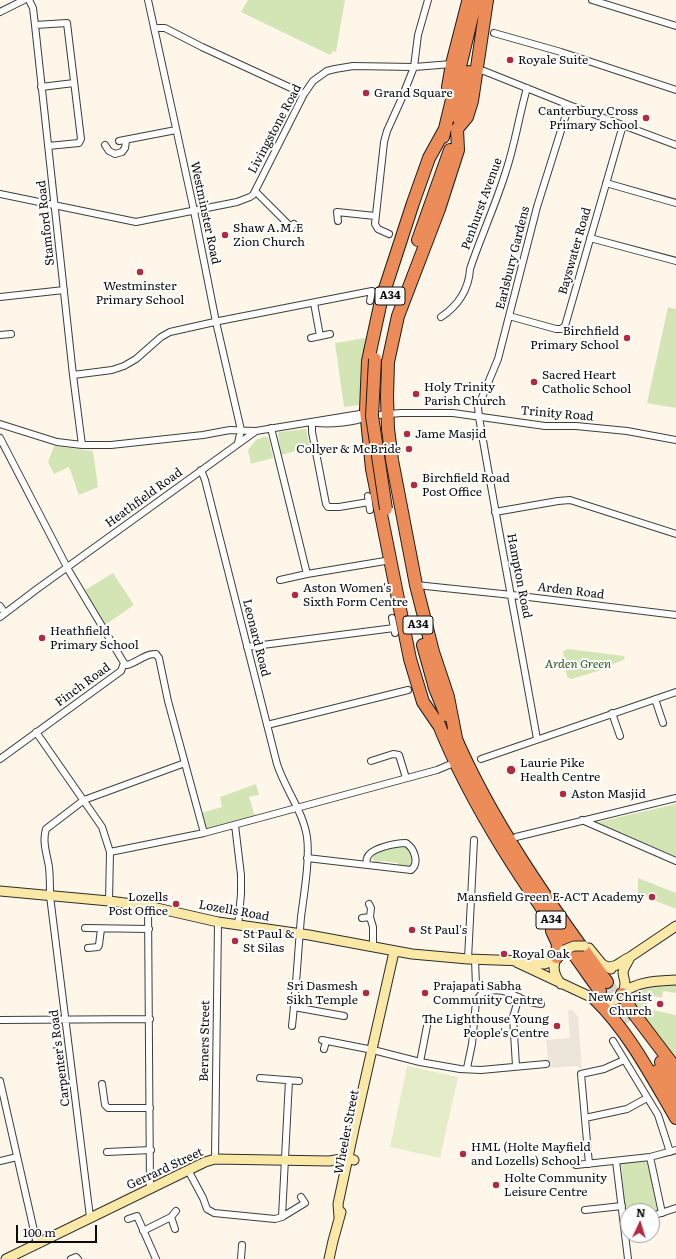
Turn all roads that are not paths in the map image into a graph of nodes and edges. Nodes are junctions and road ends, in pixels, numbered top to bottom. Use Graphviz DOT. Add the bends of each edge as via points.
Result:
graph roads {
  1 [pos="24,0"];
  2 [pos="29,0"];
  3 [pos="148,0"];
  4 [pos="428,0"];
  5 [pos="469,0"];
  6 [pos="476,0"];
  7 [pos="482,0"];
  8 [pos="487,0"];
  9 [pos="592,0"];
  10 [pos="0,12"];
  11 [pos="35,25"];
  12 [pos="676,26"];
  13 [pos="154,28"];
  14 [pos="494,33"];
  15 [pos="452,64"];
  16 [pos="414,66"];
  17 [pos="477,70"];
  18 [pos="74,83"];
  19 [pos="41,87"];
  20 [pos="527,88"];
  21 [pos="676,90"];
  22 [pos="304,94"];
  23 [pos="569,105"];
  24 [pos="623,125"];
  25 [pos="449,127"];
  26 [pos="176,130"];
  27 [pos="105,145"];
  28 [pos="676,145"];
  29 [pos="48,146"];
  30 [pos="606,183"];
  31 [pos="255,191"];
  32 [pos="0,194"];
  33 [pos="676,204"];
  34 [pos="55,206"];
  35 [pos="194,211"];
  36 [pos="376,216"];
  37 [pos="338,221"];
  38 [pos="294,224"];
  39 [pos="389,234"];
  40 [pos="590,238"];
  41 [pos="676,261"];
  42 [pos="64,290"];
  43 [pos="0,297"];
  44 [pos="370,301"];
  45 [pos="314,303"];
  46 [pos="509,316"];
  47 [pos="441,318"];
  48 [pos="216,322"];
  49 [pos="11,334"];
  50 [pos="330,334"];
  51 [pos="0,335"];
  52 [pos="320,336"];
  53 [pos="311,338"];
  54 [pos="382,360"];
  55 [pos="73,374"];
  56 [pos="385,414"];
  57 [pos="368,416"];
  58 [pos="479,417"];
  59 [pos="312,422"];
  60 [pos="0,424"];
  61 [pos="271,428"];
  62 [pos="241,430"];
  63 [pos="256,431"];
  64 [pos="0,438"];
  65 [pos="676,440"];
  66 [pos="238,443"];
  67 [pos="82,445"];
  68 [pos="370,447"];
  69 [pos="201,470"];
  70 [pos="390,509"];
  71 [pos="370,510"];
  72 [pos="495,512"];
  73 [pos="676,534"];
  74 [pos="390,560"];
  75 [pos="67,567"];
  76 [pos="307,574"];
  77 [pos="280,580"];
  78 [pos="416,585"];
  79 [pos="512,595"];
  80 [pos="0,606"];
  81 [pos="3,615"];
  82 [pos="676,615"];
  83 [pos="392,618"];
  84 [pos="247,647"];
  85 [pos="124,663"];
  86 [pos="408,690"];
  87 [pos="676,692"];
  88 [pos="655,699"];
  89 [pos="612,713"];
  90 [pos="663,723"];
  91 [pos="266,725"];
  92 [pos="440,727"];
  93 [pos="36,732"];
  94 [pos="620,736"];
  95 [pos="456,738"];
  96 [pos="537,739"];
  97 [pos="459,757"];
  98 [pos="0,759"];
  99 [pos="481,759"];
  100 [pos="371,761"];
  101 [pos="185,763"];
  102 [pos="406,778"];
  103 [pos="472,794"];
  104 [pos="676,798"];
  105 [pos="84,800"];
  106 [pos="298,809"];
  107 [pos="582,820"];
  108 [pos="235,825"];
  109 [pos="204,833"];
  110 [pos="516,837"];
  111 [pos="474,840"];
  112 [pos="474,850"];
  113 [pos="482,851"];
  114 [pos="110,852"];
  115 [pos="307,858"];
  116 [pos="676,861"];
  117 [pos="367,865"];
  118 [pos="0,891"];
  119 [pos="50,896"];
  120 [pos="109,901"];
  121 [pos="369,904"];
  122 [pos="148,906"];
  123 [pos="370,917"];
  124 [pos="362,918"];
  125 [pos="218,922"];
  126 [pos="238,926"];
  127 [pos="676,926"];
  128 [pos="85,928"];
  129 [pos="101,929"];
  130 [pos="149,929"];
  131 [pos="300,934"];
  132 [pos="373,947"];
  133 [pos="586,947"];
  134 [pos="88,948"];
  135 [pos="394,952"];
  136 [pos="559,955"];
  137 [pos="630,957"];
  138 [pos="471,959"];
  139 [pos="512,960"];
  140 [pos="607,967"];
  141 [pos="625,980"];
  142 [pos="676,980"];
  143 [pos="647,982"];
  144 [pos="561,984"];
  145 [pos="476,987"];
  146 [pos="601,991"];
  147 [pos="623,994"];
  148 [pos="519,997"];
  149 [pos="541,1004"];
  150 [pos="294,1007"];
  151 [pos="344,1016"];
  152 [pos="66,1019"];
  153 [pos="0,1020"];
  154 [pos="150,1020"];
  155 [pos="292,1026"];
  156 [pos="427,1026"];
  157 [pos="613,1041"];
  158 [pos="324,1049"];
  159 [pos="373,1050"];
  160 [pos="624,1060"];
  161 [pos="420,1062"];
  162 [pos="546,1064"];
  163 [pos="516,1066"];
  164 [pos="467,1068"];
  165 [pos="676,1069"];
  166 [pos="260,1078"];
  167 [pos="0,1080"];
  168 [pos="289,1080"];
  169 [pos="299,1081"];
  170 [pos="676,1083"];
  171 [pos="102,1084"];
  172 [pos="647,1098"];
  173 [pos="676,1100"];
  174 [pos="150,1108"];
  175 [pos="585,1118"];
  176 [pos="676,1118"];
  177 [pos="151,1150"];
  178 [pos="673,1151"];
  179 [pos="107,1152"];
  180 [pos="17,1157"];
  181 [pos="650,1157"];
  182 [pos="216,1159"];
  183 [pos="0,1161"];
  184 [pos="284,1161"];
  185 [pos="350,1161"];
  186 [pos="616,1161"];
  187 [pos="589,1164"];
  188 [pos="576,1165"];
  189 [pos="188,1170"];
  190 [pos="150,1189"];
  191 [pos="301,1197"];
  192 [pos="622,1203"];
  193 [pos="620,1206"];
  194 [pos="676,1208"];
  195 [pos="585,1210"];
  196 [pos="176,1211"];
  197 [pos="662,1213"];
  198 [pos="90,1217"];
  199 [pos="171,1217"];
  200 [pos="282,1217"];
  201 [pos="128,1219"];
  202 [pos="176,1229"];
  203 [pos="143,1231"];
  204 [pos="40,1242"];
  205 [pos="627,1243"];
  206 [pos="242,1245"];
  207 [pos="6,1259"];
  208 [pos="71,1259"];
  209 [pos="78,1259"];
  210 [pos="156,1259"];
  211 [pos="241,1259"];
  212 [pos="329,1259"];
  213 [pos="628,1259"];
  1 -- 10 [label="street"];
  2 -- 11 [label="street, Stamford Road" via="33,8"];
  3 -- 13 [label="street, Westminster Road"];
  4 -- 16 [label="street" via="418,35"];
  5 -- 15 [label="highway"];
  6 -- 25 [label="highway, A34"];
  7 -- 25 [label="highway, A34" via="467,81"];
  8 -- 17 [label="highway"];
  9 -- 12 [label="street"];
  11 -- 18 [label="street" via="67,23"];
  11 -- 19 [label="street, Stamford Road"];
  13 -- 22 [label="street" via="165,28"];
  13 -- 26 [label="street, Westminster Road"];
  14 -- 21 [label="street"];
  15 -- 16 [label="street, Livingstone Road"];
  15 -- 25 [label="highway" via="445,106"];
  16 -- 22 [label="street, Livingstone Road" via="353,66 327,71 313,81"];
  16 -- 36 [label="street" via="385,137"];
  17 -- 20 [label="street"];
  17 -- 25 [label="highway" via="467,117"];
  18 -- 19 [label="street"];
  18 -- 29 [label="street" via="81,139 79,143"];
  19 -- 29 [label="street, Stamford Road"];
  20 -- 23 [label="street"];
  20 -- 47 [label="street, Penhurst Avenue" via="507,170 470,269 466,291"];
  22 -- 31 [label="street, Livingstone Road"];
  23 -- 24 [label="street"];
  23 -- 46 [label="street, Earlsbury Gardens" via="537,207"];
  24 -- 28 [label="street"];
  24 -- 30 [label="street, Bayswater Road"];
  25 -- 54 [label="highway, A34" via="386,308 376,352"];
  25 -- 54 [label="highway" via="458,150 439,209"];
  25 -- 57 [label="highway" via="429,158 381,301 368,361"];
  26 -- 27 [label="street" via="122,141 125,148 115,154"];
  26 -- 35 [label="street, Westminster Road"];
  29 -- 34 [label="street, Stamford Road"];
  30 -- 33 [label="street"];
  30 -- 40 [label="street, Bayswater Road"];
  31 -- 35 [label="street, Livingstone Road" via="250,197 237,202"];
  31 -- 38 [label="street" via="291,227"];
  32 -- 34 [label="street, Livingstone Road"];
  34 -- 35 [label="street, Livingstone Road" via="136,222"];
  34 -- 42 [label="street, Stamford Road"];
  35 -- 48 [label="street, Westminster Road"];
  36 -- 37 [label="street" via="337,212"];
  36 -- 39 [label="street" via="375,224 378,229"];
  40 -- 41 [label="street"];
  40 -- 46 [label="street, Bayswater Road" via="565,326 556,329"];
  42 -- 43 [label="street"];
  42 -- 55 [label="street, Stamford Road"];
  44 -- 45 [label="street" via="372,291"];
  45 -- 48 [label="street"];
  45 -- 52 [label="street"];
  46 -- 58 [label="street, Earlsbury Gardens" via="498,359 478,407"];
  48 -- 55 [label="street" via="170,332 124,366 112,370"];
  48 -- 62 [label="street, Westminster Road"];
  49 -- 51 [label="street"];
  50 -- 52 [label="street"];
  52 -- 53 [label="street"];
  54 -- 56 [label="highway" via="387,390"];
  54 -- 57 [label="highway" via="372,388"];
  54 -- 70 [label="highway, A34, bridge" via="372,416"];
  55 -- 67 [label="street, Stamford Road"];
  56 -- 57 [label="street, Trinity Road"];
  56 -- 58 [label="street, Trinity Road" via="453,413"];
  56 -- 68 [label="highway" via="383,425"];
  56 -- 78 [label="highway"];
  57 -- 59 [label="street, Heathfield Road" via="324,424"];
  57 -- 68 [label="highway"];
  58 -- 65 [label="street, Trinity Road" via="545,426 627,431"];
  58 -- 72 [label="street, Hampton Road"];
  59 -- 61 [label="street, Heathfield Road"];
  59 -- 71 [label="street" via="317,465 328,507 339,507 368,499"];
  60 -- 67 [label="street" via="57,442"];
  61 -- 63 [label="street, Heathfield Road"];
  61 -- 76 [label="street"];
  62 -- 63 [label="street"];
  62 -- 66 [label="street, Westminster Road"];
  62 -- 67 [label="street" via="230,434 111,446"];
  63 -- 66 [label="street, Heathfield Road"];
  64 -- 75 [label="street, Finch Road"];
  66 -- 69 [label="street, Heathfield Road"];
  68 -- 74 [label="highway"];
  69 -- 75 [label="street, Heathfield Road"];
  69 -- 84 [label="street, Leonard Road"];
  70 -- 92 [label="highway, A34" via="400,589 416,660"];
  70 -- 95 [label="highway, A34" via="435,688"];
  72 -- 73 [label="street" via="570,500"];
  72 -- 79 [label="street, Hampton Road"];
  74 -- 76 [label="street"];
  74 -- 92 [label="highway" via="410,659 423,702"];
  75 -- 81 [label="street, Heathfield Road"];
  75 -- 85 [label="street, Finch Road"];
  76 -- 77 [label="street"];
  78 -- 79 [label="street, Arden Road"];
  78 -- 95 [label="highway" via="433,652 448,697"];
  79 -- 82 [label="street, Arden Road"];
  79 -- 96 [label="street, Hampton Road"];
  80 -- 81 [label="street"];
  83 -- 84 [label="street" via="394,630"];
  84 -- 91 [label="street, Leonard Road"];
  85 -- 93 [label="street, Finch Road" via="121,671"];
  85 -- 101 [label="street" via="131,664 152,654 159,658"];
  86 -- 91 [label="street"];
  87 -- 88 [label="street"];
  88 -- 89 [label="street"];
  88 -- 90 [label="street"];
  89 -- 94 [label="street"];
  89 -- 96 [label="street"];
  91 -- 106 [label="street, Leonard Road" via="281,776"];
  92 -- 97 [label="highway, A34"];
  93 -- 98 [label="street, Finch Road"];
  93 -- 105 [label="street"];
  95 -- 97 [label="highway, A34"];
  96 -- 99 [label="street"];
  97 -- 102 [label="street" via="440,769"];
  97 -- 103 [label="highway, A34"];
  97 -- 110 [label="highway" via="477,766"];
  97 -- 146 [label="highway, A34" via="553,907"];
  100 -- 102 [label="street" via="393,754 399,755"];
  101 -- 105 [label="street"];
  101 -- 109 [label="street"];
  102 -- 106 [label="street"];
  103 -- 136 [label="highway" via="474,812 480,824 554,934"];
  103 -- 146 [label="highway, A34" via="511,860"];
  104 -- 107 [label="street"];
  105 -- 114 [label="street" via="102,827"];
  105 -- 119 [label="street, Carpenter's Road" via="46,829 44,842 49,868"];
  106 -- 108 [label="street"];
  106 -- 115 [label="street, Leonard Road" via="307,838"];
  107 -- 110 [label="street"];
  107 -- 116 [label="street"];
  108 -- 109 [label="street"];
  108 -- 126 [label="street" via="241,875"];
  109 -- 114 [label="street"];
  110 -- 133 [label="highway"];
  111 -- 112 [label="street"];
  112 -- 113 [label="street"];
  112 -- 138 [label="street"];
  114 -- 120 [label="street"];
  115 -- 117 [label="street"];
  115 -- 131 [label="street, Leonard Road"];
  117 -- 117 [label="street" via="411,870 416,863 412,848 406,843 378,849 367,858"];
  118 -- 119 [label="main road, Lozells Road"];
  119 -- 120 [label="main road, Lozells Road"];
  119 -- 152 [label="street, Carpenter's Road"];
  120 -- 122 [label="main road, Lozells Road"];
  121 -- 123 [label="street"];
  122 -- 125 [label="main road, Lozells Road"];
  122 -- 130 [label="street"];
  123 -- 124 [label="street"];
  123 -- 132 [label="street"];
  125 -- 126 [label="main road, Lozells Road"];
  125 -- 182 [label="street, Berners Street"];
  126 -- 131 [label="main road, Lozells Road"];
  127 -- 137 [label="main road"];
  128 -- 129 [label="street"];
  129 -- 130 [label="street"];
  129 -- 134 [label="street" via="98,947"];
  130 -- 154 [label="street"];
  131 -- 132 [label="main road, Lozells Road"];
  131 -- 150 [label="street, Leonard Road"];
  132 -- 135 [label="main road, Lozells Road"];
  133 -- 136 [label="main road, Lozells Road, bridge" via="574,946"];
  133 -- 140 [label="main road"];
  135 -- 138 [label="main road, Lozells Road"];
  135 -- 159 [label="main road, Wheeler Street"];
  136 -- 139 [label="main road, Lozells Road" via="545,964"];
  136 -- 144 [label="main road" via="554,964 555,974"];
  137 -- 140 [label="main road" via="616,967"];
  137 -- 141 [label="main road" via="624,971"];
  138 -- 139 [label="main road, Lozells Road"];
  138 -- 145 [label="street"];
  139 -- 144 [label="main road, Lozells Road"];
  140 -- 141 [label="main road" via="616,970"];
  141 -- 143 [label="main road"];
  141 -- 147 [label="main road"];
  142 -- 143 [label="main road"];
  143 -- 147 [label="main road, Lozells Road" via="630,988"];
  144 -- 146 [label="main road, Lozells Road"];
  146 -- 147 [label="main road, Lozells Road" via="604,1002 614,1001"];
  146 -- 176 [label="highway" via="604,1008 632,1047"];
  147 -- 165 [label="highway" via="632,1011"];
  148 -- 149 [label="street" via="534,1004"];
  148 -- 163 [label="street" via="512,1017"];
  148 -- 164 [label="street" via="498,989 488,990 479,995 475,1006"];
  150 -- 151 [label="street"];
  150 -- 155 [label="street, Leonard Road"];
  152 -- 153 [label="street"];
  152 -- 154 [label="street"];
  152 -- 198 [label="street, Carpenter's Road"];
  154 -- 174 [label="street"];
  156 -- 161 [label="street"];
  157 -- 160 [label="street"];
  158 -- 159 [label="street" via="324,1041"];
  159 -- 161 [label="street"];
  159 -- 185 [label="main road, Wheeler Street"];
  159 -- 185 [label="main road, Wheeler Street" via="358,1143 354,1147"];
  160 -- 172 [label="street"];
  160 -- 175 [label="street" via="604,1069 580,1074"];
  161 -- 164 [label="street"];
  162 -- 163 [label="street"];
  163 -- 164 [label="street" via="481,1070"];
  166 -- 168 [label="street"];
  167 -- 180 [label="street"];
  168 -- 169 [label="street"];
  168 -- 184 [label="street"];
  170 -- 173 [label="highway" via="628,1022"];
  171 -- 174 [label="street" via="108,1108"];
  172 -- 175 [label="street" via="627,1109"];
  172 -- 178 [label="street" via="658,1115"];
  174 -- 177 [label="street"];
  175 -- 187 [label="street"];
  177 -- 179 [label="street"];
  177 -- 190 [label="street"];
  178 -- 181 [label="street"];
  180 -- 183 [label="street"];
  180 -- 204 [label="street"];
  181 -- 186 [label="street"];
  181 -- 197 [label="street"];
  182 -- 184 [label="main road, Gerrard Street"];
  182 -- 189 [label="main road, Gerrard Street"];
  184 -- 185 [label="main road, Gerrard Street"];
  184 -- 200 [label="street"];
  185 -- 212 [label="main road, Wheeler Street" via="338,1204 339,1217"];
  186 -- 187 [label="street"];
  186 -- 192 [label="street"];
  187 -- 188 [label="street"];
  189 -- 190 [label="main road, Gerrard Street"];
  189 -- 200 [label="street" via="207,1209 214,1213 275,1219"];
  190 -- 198 [label="main road, Gerrard Street"];
  191 -- 200 [label="street" via="305,1203"];
  193 -- 195 [label="street"];
  194 -- 197 [label="street"];
  196 -- 199 [label="street"];
  198 -- 204 [label="main road, Gerrard Street"];
  199 -- 202 [label="street"];
  199 -- 203 [label="street"];
  201 -- 203 [label="street" via="137,1216"];
  203 -- 210 [label="street"];
  204 -- 207 [label="main road, Gerrard Street"];
  205 -- 213 [label="street"];
  206 -- 211 [label="street"];
  208 -- 209 [label="street"];
}
